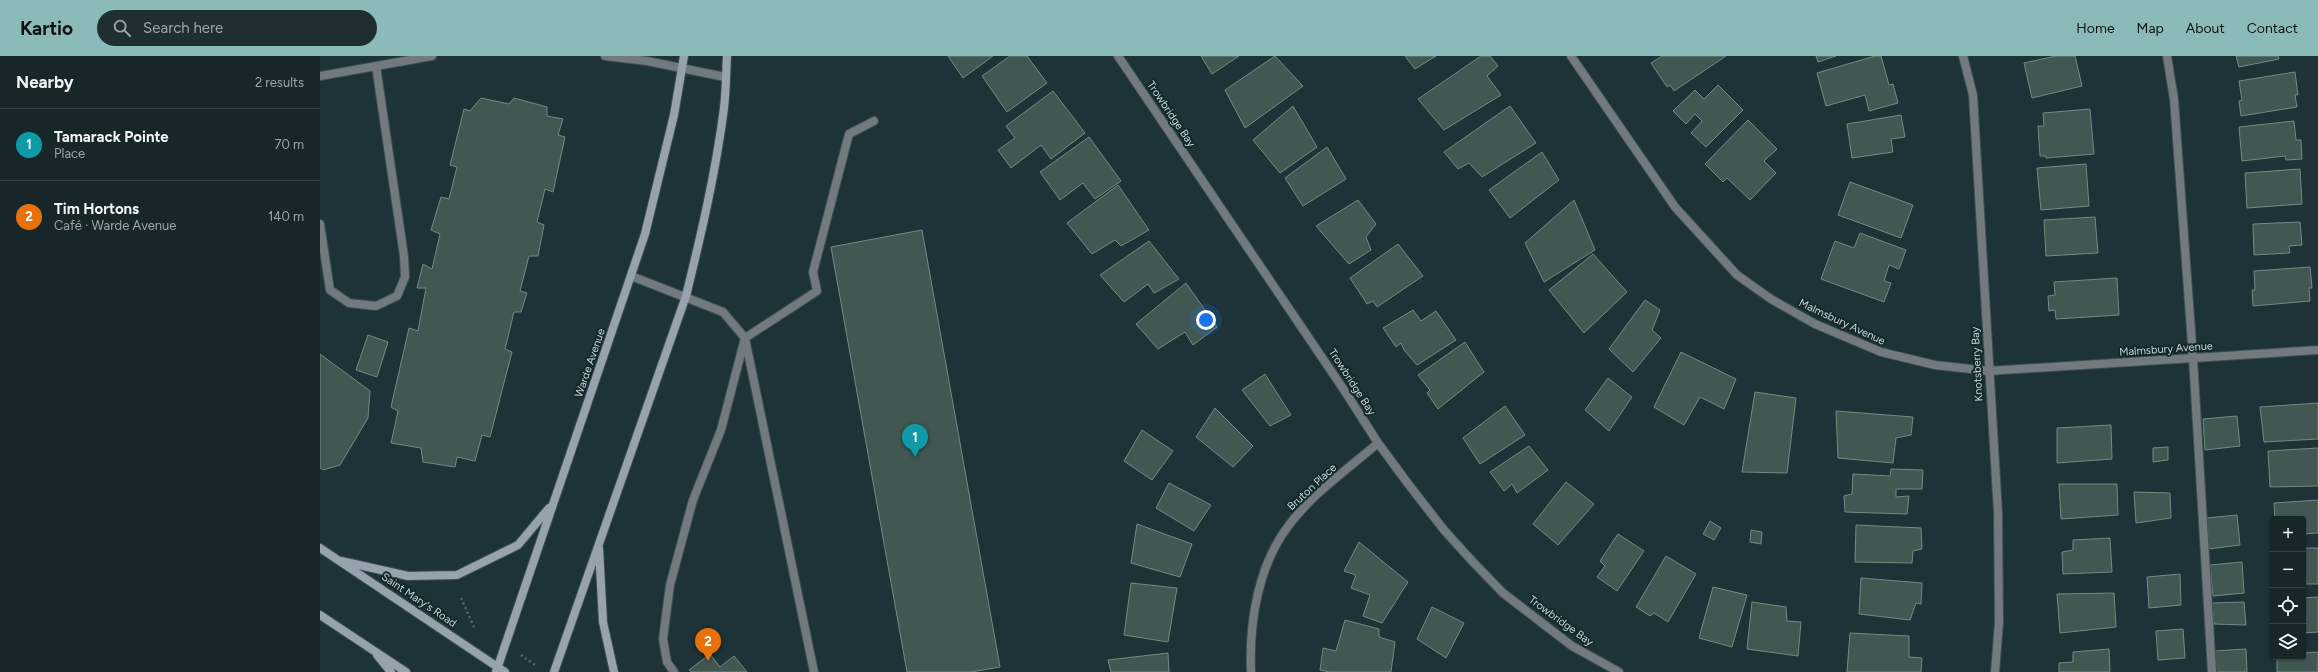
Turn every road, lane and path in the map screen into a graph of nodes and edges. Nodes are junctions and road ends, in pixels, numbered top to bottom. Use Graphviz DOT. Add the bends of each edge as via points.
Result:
graph roads {
  1 [pos="432,56"];
  2 [pos="605,56"];
  3 [pos="684,56"];
  4 [pos="727,56"];
  5 [pos="1118,56"];
  6 [pos="1571,56"];
  7 [pos="1963,56"];
  8 [pos="2167,56"];
  9 [pos="376,66"];
  10 [pos="682,68"];
  11 [pos="320,76"];
  12 [pos="725,78"];
  13 [pos="874,121"];
  14 [pos="320,224"];
  15 [pos="631,276"];
  16 [pos="686,296"];
  17 [pos="745,338"];
  18 [pos="2318,350"];
  19 [pos="2193,358"];
  20 [pos="1988,371"];
  21 [pos="1378,443"];
  22 [pos="554,503"];
  23 [pos="598,543"];
  24 [pos="320,548"];
  25 [pos="341,561"];
  26 [pos="461,598"];
  27 [pos="320,615"];
  28 [pos="475,629"];
  29 [pos="371,648"];
  30 [pos="521,655"];
  31 [pos="535,665"];
  32 [pos="497,670"];
  33 [pos="391,672"];
  34 [pos="406,672"];
  35 [pos="505,672"];
  36 [pos="554,672"];
  37 [pos="614,672"];
  38 [pos="674,672"];
  39 [pos="814,672"];
  40 [pos="1251,672"];
  41 [pos="1619,672"];
  42 [pos="1995,672"];
  43 [pos="2212,672"];
  1 -- 9 [label="street"];
  2 -- 10 [label="street"];
  3 -- 10 [label="main road, Warde Avenue"];
  4 -- 12 [label="main road"];
  5 -- 21 [label="street, Trowbridge Bay"];
  6 -- 20 [label="street, Malmsbury Avenue" via="1675,207 1736,275 1815,324 1881,352 1934,365"];
  7 -- 20 [label="street, Knotsberry Bay" via="1973,95"];
  8 -- 19 [label="street" via="2174,98"];
  9 -- 11 [label="street"];
  9 -- 14 [label="street" via="404,256 405,277 397,296 376,306 349,303 330,290"];
  10 -- 12 [label="street"];
  10 -- 15 [label="main road, Warde Avenue" via="663,165"];
  12 -- 16 [label="main road" via="724,108 715,160"];
  13 -- 17 [label="street" via="850,134 813,272 817,291"];
  15 -- 16 [label="street"];
  15 -- 22 [label="main road, Warde Avenue"];
  16 -- 17 [label="street" via="723,312"];
  16 -- 23 [label="main road"];
  17 -- 38 [label="street" via="721,430 693,500 670,585 662,639 667,662"];
  17 -- 39 [label="street"];
  18 -- 19 [label="street, Malmsbury Avenue"];
  19 -- 20 [label="street, Malmsbury Avenue"];
  19 -- 43 [label="street"];
  20 -- 42 [label="street, Knotsberry Bay" via="1998,513 1999,622"];
  21 -- 40 [label="street, Bruton Place" via="1303,508 1288,526 1273,552 1261,582 1253,615"];
  21 -- 41 [label="street, Trowbridge Bay" via="1444,530 1503,593 1572,646"];
  22 -- 25 [label="main road" via="518,545 457,574 408,576"];
  22 -- 32 [label="main road, Warde Avenue"];
  23 -- 36 [label="main road"];
  23 -- 37 [label="main road" via="603,622"];
  24 -- 25 [label="main road, Saint Mary's Road"];
  25 -- 32 [label="main road, Saint Mary's Road"];
  26 -- 28 [label="path"];
  27 -- 29 [label="main road"];
  29 -- 33 [label="main road"];
  29 -- 34 [label="main road"];
  30 -- 31 [label="path"];
  32 -- 35 [label="main road, Saint Mary's Road"];
}
